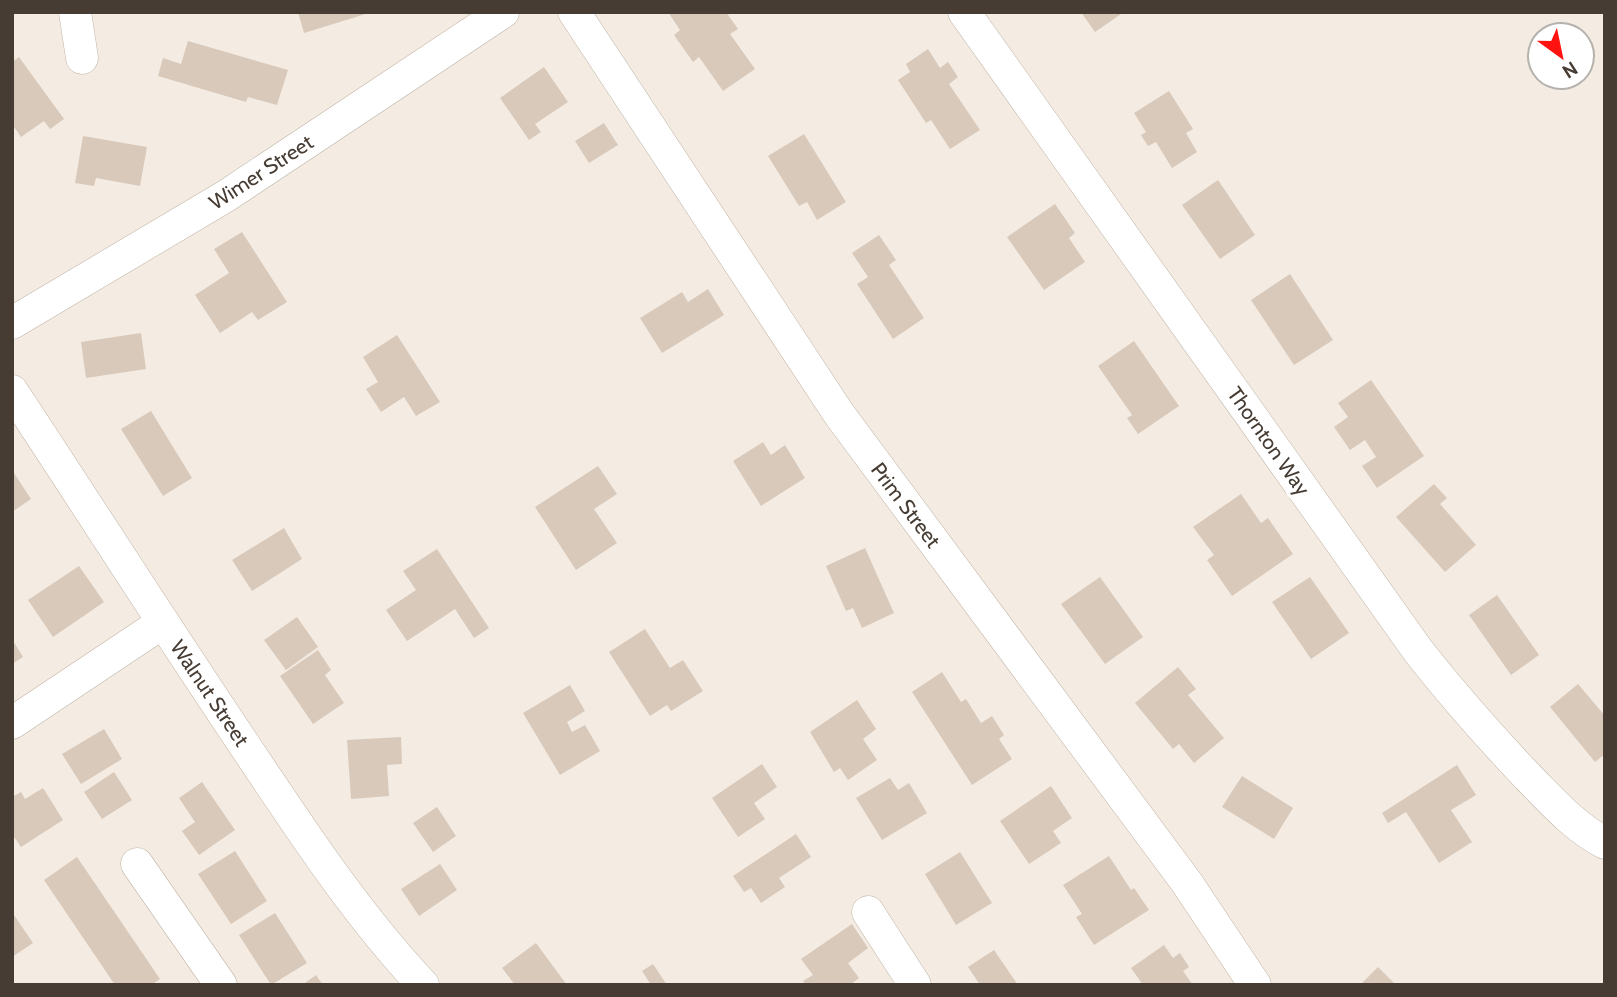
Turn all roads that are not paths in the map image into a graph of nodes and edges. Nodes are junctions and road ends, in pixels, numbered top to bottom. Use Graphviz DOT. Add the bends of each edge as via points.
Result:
graph roads {
  1 [pos="75,12"];
  2 [pos="503,12"];
  3 [pos="574,12"];
  4 [pos="964,12"];
  5 [pos="82,58"];
  6 [pos="12,323"];
  7 [pos="12,391"];
  8 [pos="162,623"];
  9 [pos="12,723"];
  10 [pos="1605,843"];
  11 [pos="137,864"];
  12 [pos="868,912"];
  13 [pos="221,985"];
  14 [pos="423,985"];
  15 [pos="915,985"];
  16 [pos="1255,985"];
  1 -- 5 [label="street"];
  2 -- 6 [label="street, Wimer Street" via="226,196"];
  3 -- 16 [label="street, Prim Street" via="839,414 1186,883"];
  4 -- 10 [label="street, Thornton Way" via="1419,652 1488,735 1569,819"];
  7 -- 8 [label="street, Walnut Street"];
  8 -- 9 [label="street"];
  8 -- 14 [label="street, Walnut Street" via="329,871"];
  11 -- 13 [label="street"];
  12 -- 15 [label="street"];
}
